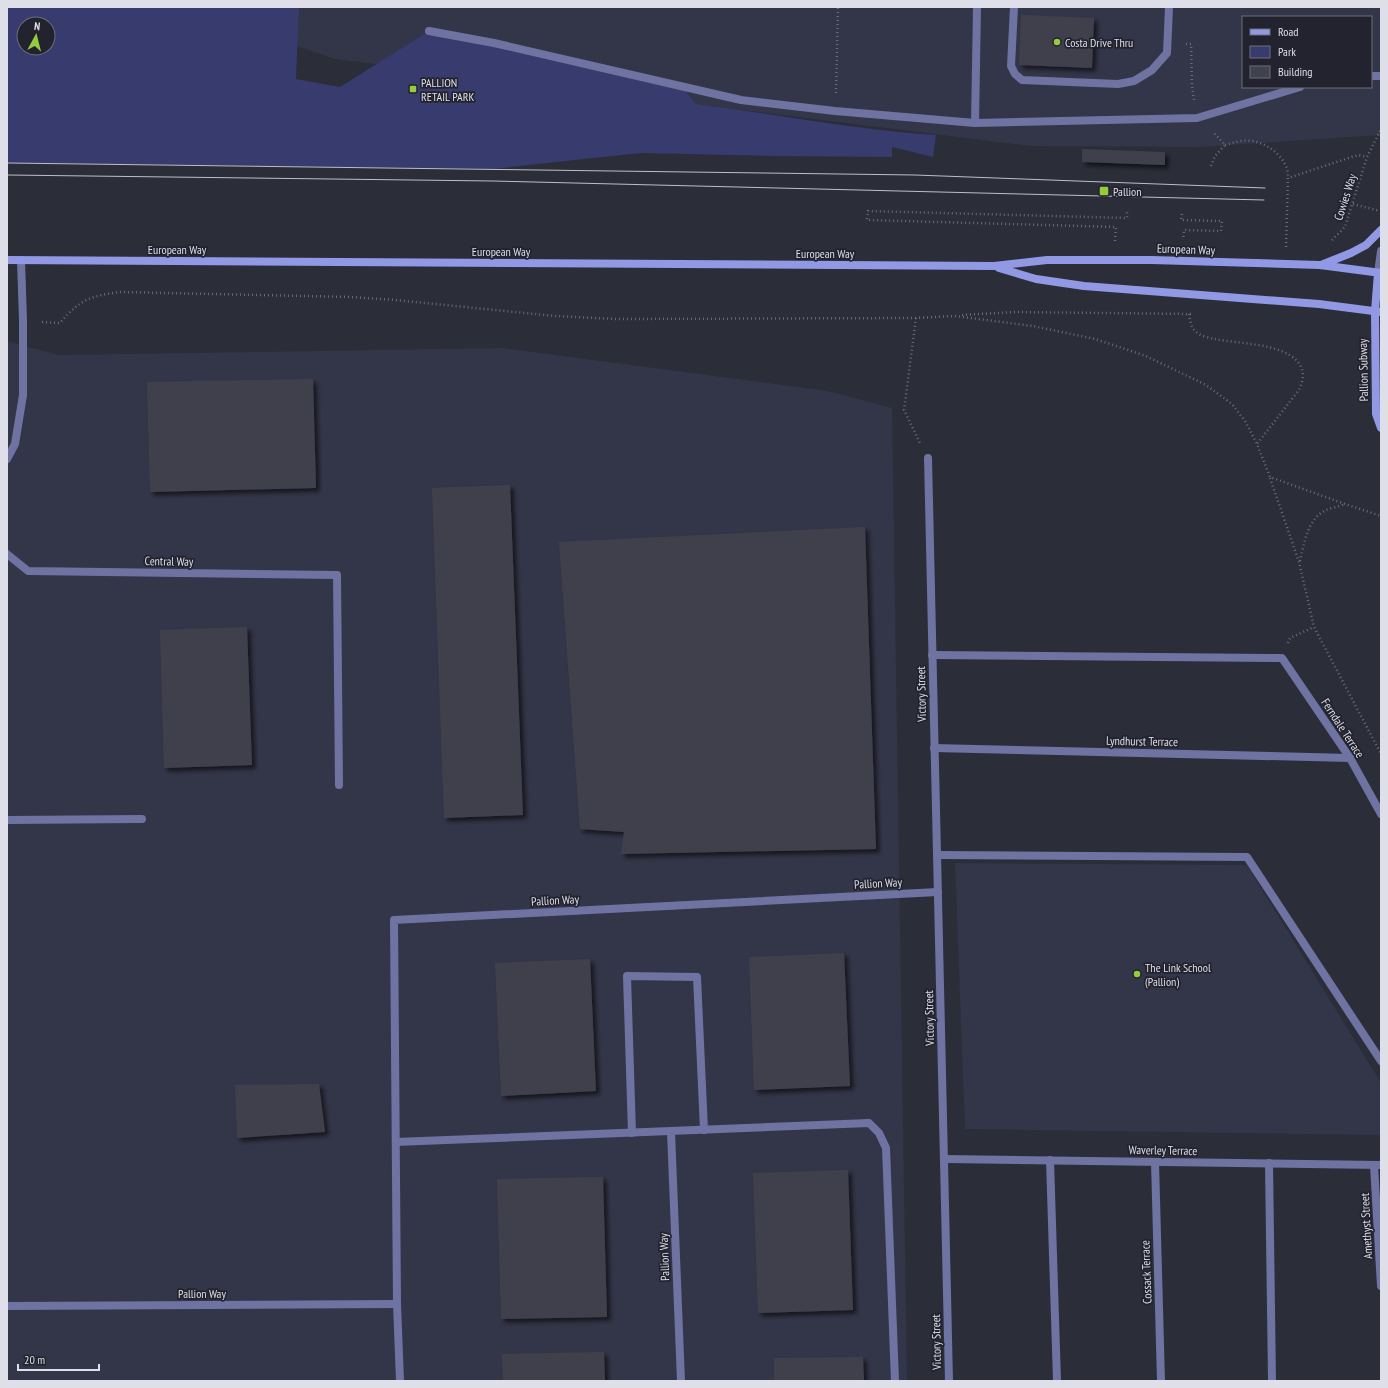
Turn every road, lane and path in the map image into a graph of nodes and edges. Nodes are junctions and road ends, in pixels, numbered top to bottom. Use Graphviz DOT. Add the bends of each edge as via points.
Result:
graph roads {
  1 [pos="838,7"];
  2 [pos="977,7"];
  3 [pos="1014,7"];
  4 [pos="1169,7"];
  5 [pos="429,31"];
  6 [pos="1297,88"];
  7 [pos="835,111"];
  8 [pos="976,123"];
  9 [pos="1381,130"];
  10 [pos="1225,145"];
  11 [pos="1367,157"];
  12 [pos="1288,178"];
  13 [pos="1353,204"];
  14 [pos="1381,211"];
  15 [pos="1127,212"];
  16 [pos="1182,214"];
  17 [pos="1381,230"];
  18 [pos="1183,240"];
  19 [pos="1115,241"];
  20 [pos="1330,241"];
  21 [pos="1286,248"];
  22 [pos="1381,251"];
  23 [pos="7,260"];
  24 [pos="21,260"];
  25 [pos="1320,265"];
  26 [pos="994,266"];
  27 [pos="1379,273"];
  28 [pos="1378,311"];
  29 [pos="1196,313"];
  30 [pos="1190,314"];
  31 [pos="955,316"];
  32 [pos="916,318"];
  33 [pos="23,321"];
  34 [pos="1381,428"];
  35 [pos="1257,444"];
  36 [pos="928,458"];
  37 [pos="7,459"];
  38 [pos="1270,477"];
  39 [pos="1345,504"];
  40 [pos="1381,516"];
  41 [pos="7,554"];
  42 [pos="1299,562"];
  43 [pos="1314,627"];
  44 [pos="932,655"];
  45 [pos="1282,658"];
  46 [pos="934,748"];
  47 [pos="1381,754"];
  48 [pos="1350,758"];
  49 [pos="339,785"];
  50 [pos="1381,814"];
  51 [pos="142,819"];
  52 [pos="7,820"];
  53 [pos="937,855"];
  54 [pos="938,892"];
  55 [pos="1381,1062"];
  56 [pos="704,1130"];
  57 [pos="671,1132"];
  58 [pos="632,1133"];
  59 [pos="396,1142"];
  60 [pos="944,1159"];
  61 [pos="1050,1160"];
  62 [pos="1155,1162"];
  63 [pos="1269,1163"];
  64 [pos="1378,1165"];
  65 [pos="1381,1286"];
  66 [pos="397,1304"];
  67 [pos="7,1306"];
  68 [pos="400,1381"];
  69 [pos="682,1381"];
  70 [pos="895,1381"];
  71 [pos="949,1381"];
  72 [pos="1057,1381"];
  73 [pos="1161,1381"];
  74 [pos="1272,1381"];
  1 -- 7 [label="path"];
  2 -- 8 [label="street"];
  3 -- 4 [label="street" via="1011,66 1022,80 1118,84 1134,81 1152,70 1167,53"];
  5 -- 7 [label="street" via="494,43 741,100"];
  6 -- 8 [label="street" via="1197,118"];
  7 -- 8 [label="street"];
  9 -- 11 [label="path, Cowies Way"];
  10 -- 12 [label="path" via="1242,141 1266,146 1276,153 1287,168"];
  11 -- 12 [label="path" via="1358,155"];
  11 -- 13 [label="path, Cowies Way"];
  12 -- 21 [label="path"];
  13 -- 14 [label="path"];
  13 -- 20 [label="path, Cowies Way" via="1346,227"];
  15 -- 19 [label="path" via="1127,218 868,211 867,220 1116,227"];
  16 -- 18 [label="path" via="1181,220 1222,221 1221,231 1184,230"];
  17 -- 25 [label="street" via="1366,245"];
  22 -- 27 [label="street"];
  23 -- 24 [label="street, European Way"];
  24 -- 26 [label="street, European Way"];
  24 -- 33 [label="street"];
  25 -- 26 [label="street, European Way" via="1055,260"];
  25 -- 27 [label="street, European Way"];
  26 -- 28 [label="street, European Way" via="1036,279 1084,286"];
  27 -- 28 [label="street, Pallion Subway"];
  28 -- 34 [label="street, Pallion Subway" via="1376,414"];
  29 -- 30 [label="path"];
  30 -- 31 [label="path" via="1015,312"];
  30 -- 35 [label="path" via="1194,331 1199,334 1273,348 1294,358 1301,366 1303,374 1299,390"];
  31 -- 32 [label="path"];
  31 -- 35 [label="path" via="1033,326 1094,339 1146,356 1206,386 1232,404"];
  32 -- 33 [label="path" via="616,319 555,316 351,297 120,292 98,295 82,302 60,323"];
  32 -- 36 [label="path" via="904,410"];
  33 -- 37 [label="street" via="23,395 15,444"];
  35 -- 38 [label="path"];
  36 -- 44 [label="street, Victory Street"];
  38 -- 39 [label="path"];
  38 -- 42 [label="path"];
  39 -- 40 [label="path"];
  39 -- 42 [label="path" via="1324,511 1314,519 1306,534"];
  41 -- 49 [label="street, Central Way" via="28,571 337,575"];
  42 -- 43 [label="path"];
  43 -- 45 [label="path" via="1290,638"];
  43 -- 47 [label="path"];
  44 -- 45 [label="street, Victory Street"];
  44 -- 46 [label="street, Victory Street"];
  45 -- 48 [label="street, Ferndale Terrace"];
  46 -- 48 [label="street, Lyndhurst Terrace"];
  46 -- 53 [label="street, Victory Street"];
  48 -- 50 [label="street, Ferndale Terrace"];
  51 -- 52 [label="street"];
  53 -- 54 [label="street, Victory Street"];
  53 -- 55 [label="street" via="1247,856"];
  54 -- 59 [label="street, Pallion Way" via="394,920"];
  54 -- 60 [label="street, Victory Street"];
  56 -- 57 [label="street"];
  56 -- 58 [label="street" via="698,977 627,976"];
  56 -- 70 [label="street" via="869,1123 879,1133 886,1148"];
  57 -- 58 [label="street"];
  57 -- 69 [label="street, Pallion Way"];
  58 -- 59 [label="street"];
  59 -- 66 [label="street, Pallion Way"];
  60 -- 61 [label="street, Waverley Terrace"];
  60 -- 71 [label="street, Victory Street"];
  61 -- 62 [label="street, Waverley Terrace"];
  61 -- 72 [label="street"];
  62 -- 63 [label="street, Waverley Terrace"];
  62 -- 73 [label="street, Cossack Terrace"];
  63 -- 64 [label="street, Waverley Terrace"];
  63 -- 74 [label="street"];
  64 -- 65 [label="street, Amethyst Street"];
  66 -- 67 [label="street, Pallion Way"];
  66 -- 68 [label="street, Pallion Way"];
}
